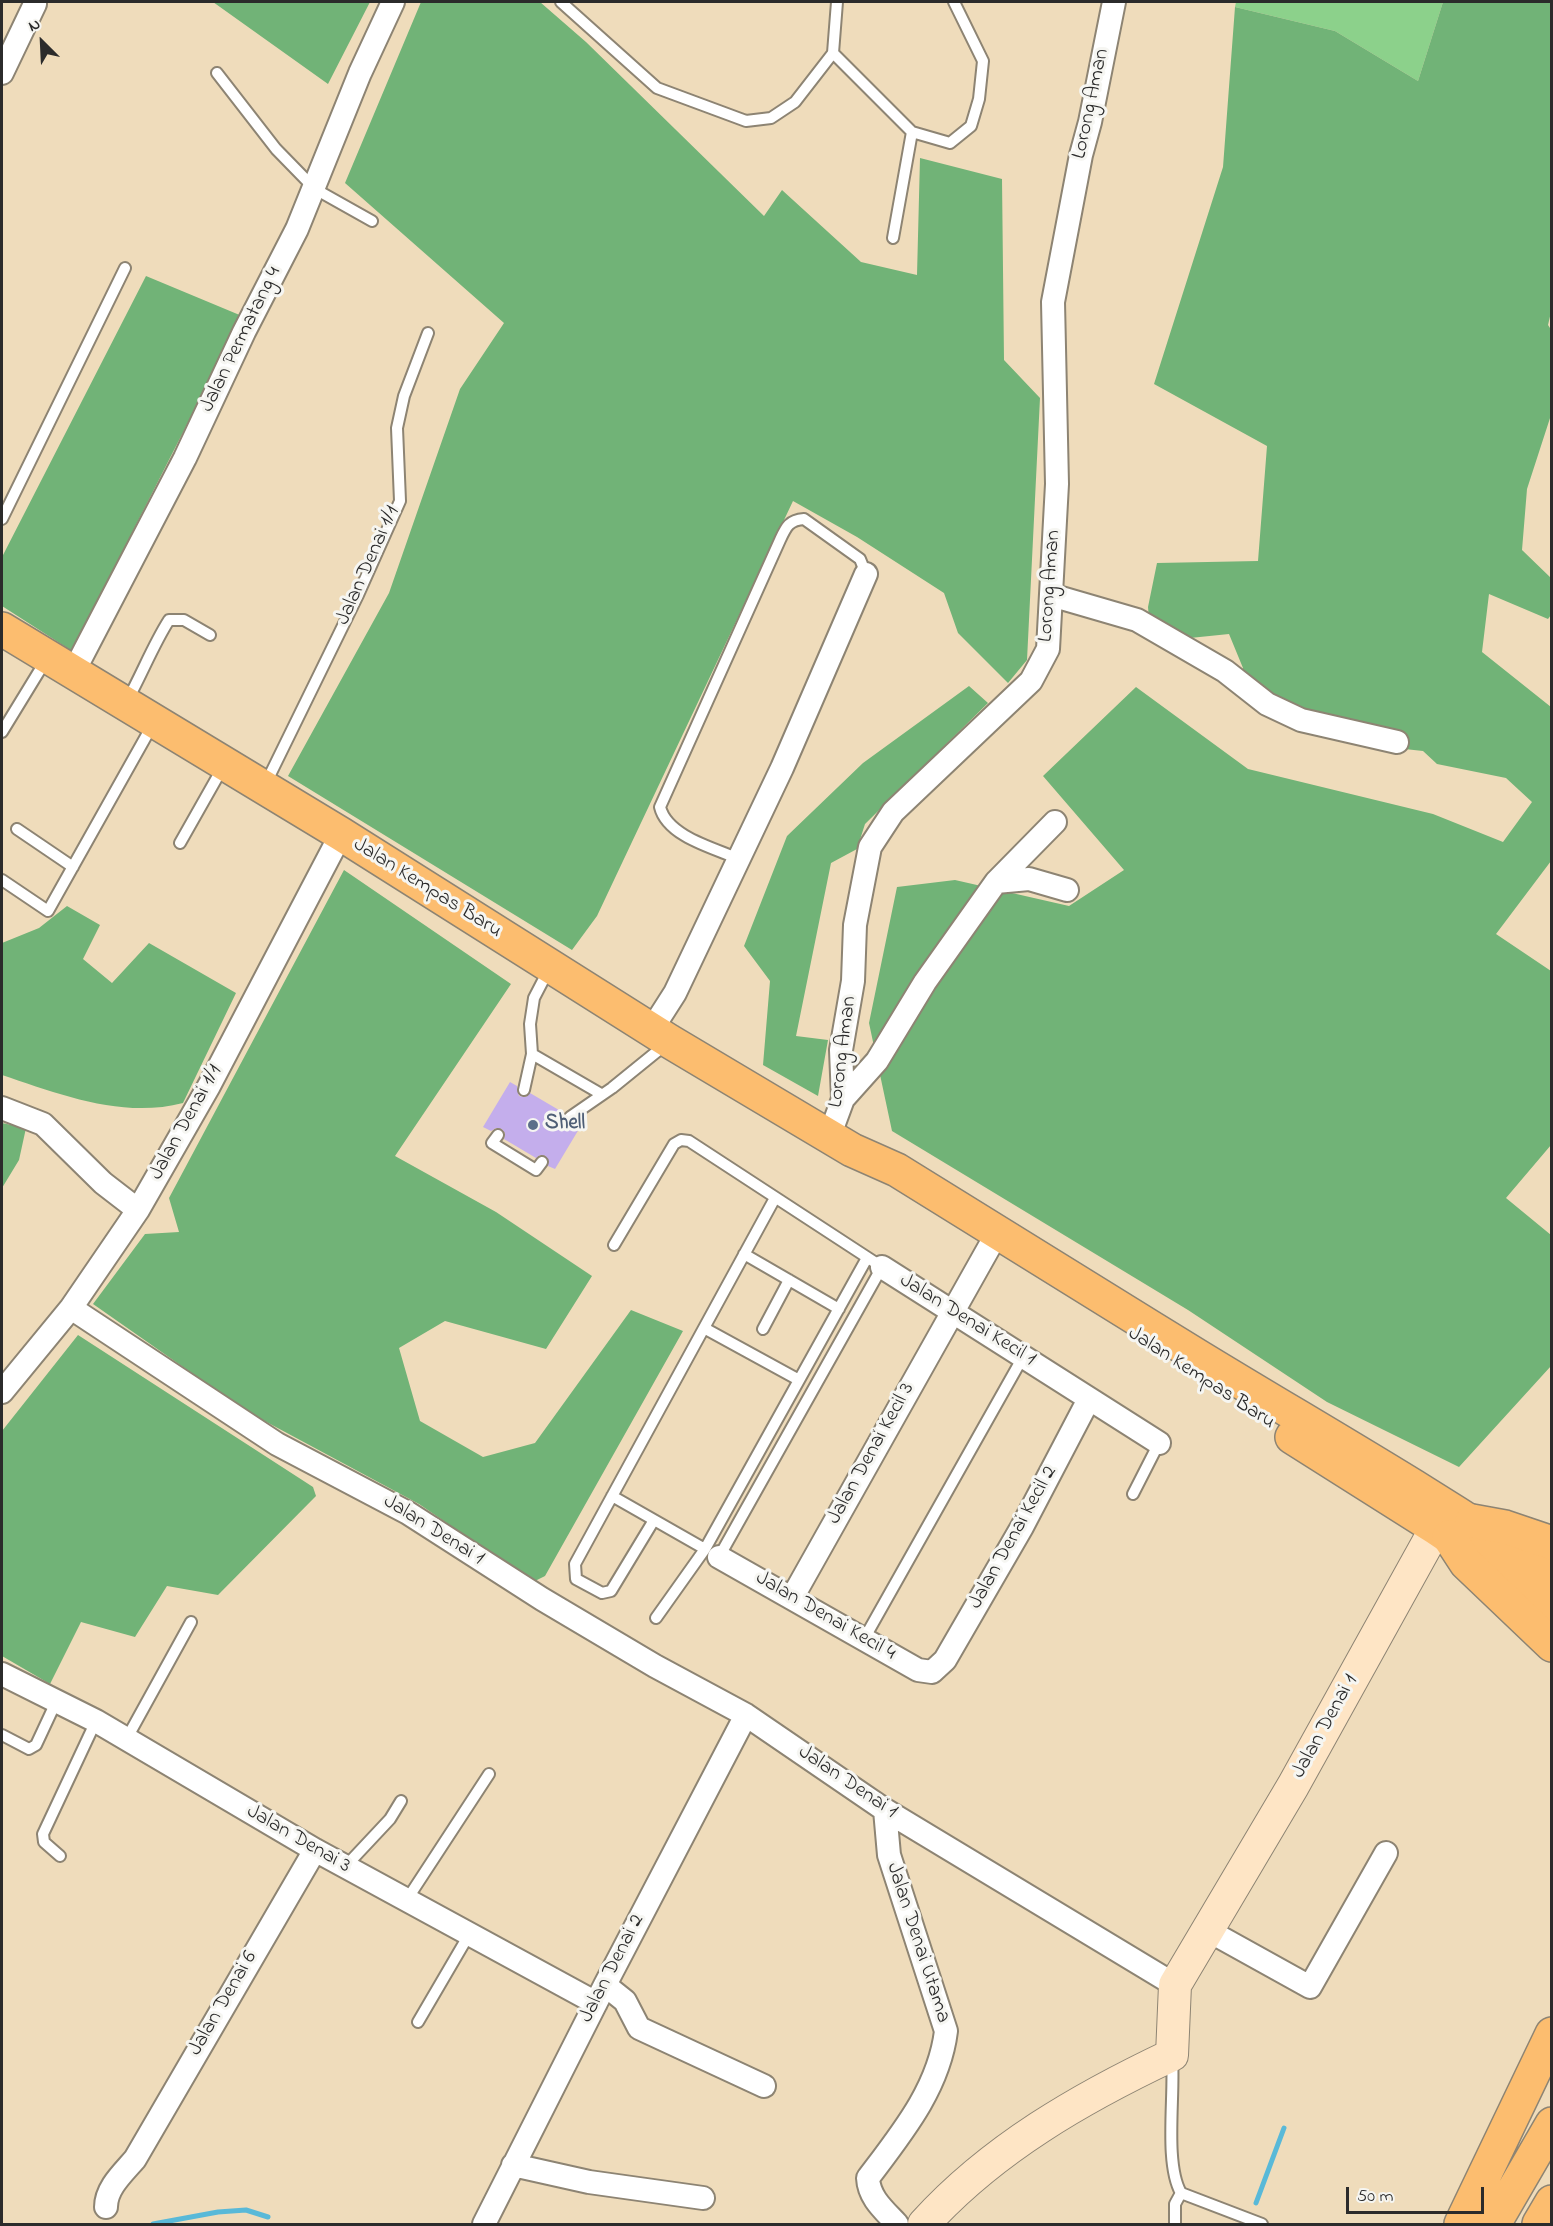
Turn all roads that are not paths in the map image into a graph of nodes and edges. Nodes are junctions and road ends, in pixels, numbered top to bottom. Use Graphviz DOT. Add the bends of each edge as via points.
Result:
graph roads {
  1 [pos="393,2"];
  2 [pos="561,2"];
  3 [pos="837,2"];
  4 [pos="954,2"];
  5 [pos="1114,2"];
  6 [pos="35,4"];
  7 [pos="833,53"];
  8 [pos="2,73"];
  9 [pos="217,73"];
  10 [pos="912,132"];
  11 [pos="315,189"];
  12 [pos="372,221"];
  13 [pos="893,238"];
  14 [pos="125,268"];
  15 [pos="428,333"];
  16 [pos="2,519"];
  17 [pos="866,574"];
  18 [pos="1051,594"];
  19 [pos="2,629"];
  20 [pos="210,635"];
  21 [pos="61,664"];
  22 [pos="125,704"];
  23 [pos="154,722"];
  24 [pos="2,732"];
  25 [pos="1397,742"];
  26 [pos="225,765"];
  27 [pos="263,787"];
  28 [pos="1055,822"];
  29 [pos="17,829"];
  30 [pos="341,834"];
  31 [pos="180,843"];
  32 [pos="737,858"];
  33 [pos="73,867"];
  34 [pos="2,880"];
  35 [pos="996,882"];
  36 [pos="1067,890"];
  37 [pos="550,966"];
  38 [pos="661,1035"];
  39 [pos="532,1054"];
  40 [pos="524,1090"];
  41 [pos="601,1094"];
  42 [pos="843,1099"];
  43 [pos="2,1108"];
  44 [pos="570,1117"];
  45 [pos="498,1135"];
  46 [pos="841,1144"];
  47 [pos="542,1162"];
  48 [pos="775,1198"];
  49 [pos="138,1210"];
  50 [pos="991,1244"];
  51 [pos="614,1245"];
  52 [pos="744,1254"];
  53 [pos="874,1262"];
  54 [pos="789,1280"];
  55 [pos="71,1308"];
  56 [pos="838,1309"];
  57 [pos="952,1311"];
  58 [pos="704,1328"];
  59 [pos="764,1329"];
  60 [pos="1023,1357"];
  61 [pos="799,1380"];
  62 [pos="2,1392"];
  63 [pos="1089,1399"];
  64 [pos="1159,1443"];
  65 [pos="1133,1494"];
  66 [pos="612,1496"];
  67 [pos="654,1520"];
  68 [pos="1453,1529"];
  69 [pos="1551,1543"];
  70 [pos="712,1553"];
  71 [pos="1551,1576"];
  72 [pos="792,1598"];
  73 [pos="1551,1606"];
  74 [pos="656,1618"];
  75 [pos="192,1622"];
  76 [pos="864,1639"];
  77 [pos="1551,1645"];
  78 [pos="932,1672"];
  79 [pos="2,1674"];
  80 [pos="57,1700"];
  81 [pos="746,1715"];
  82 [pos="96,1721"];
  83 [pos="2,1735"];
  84 [pos="127,1738"];
  85 [pos="489,1774"];
  86 [pos="401,1801"];
  87 [pos="885,1810"];
  88 [pos="315,1850"];
  89 [pos="1386,1853"];
  90 [pos="60,1856"];
  91 [pos="345,1867"];
  92 [pos="406,1901"];
  93 [pos="1209,1931"];
  94 [pos="470,1932"];
  95 [pos="1175,1985"];
  96 [pos="600,1994"];
  97 [pos="418,2022"];
  98 [pos="1551,2034"];
  99 [pos="1172,2055"];
  100 [pos="764,2086"];
  101 [pos="1551,2124"];
  102 [pos="513,2165"];
  103 [pos="1181,2193"];
  104 [pos="704,2198"];
  105 [pos="1551,2202"];
  106 [pos="106,2207"];
  107 [pos="484,2224"];
  108 [pos="897,2224"];
  109 [pos="924,2224"];
  110 [pos="1175,2224"];
  111 [pos="1262,2224"];
  112 [pos="1461,2224"];
  113 [pos="1494,2224"];
  114 [pos="1539,2224"];
  1 -- 11 [label="street, Jalan Permatang 4" via="360,73"];
  2 -- 7 [label="lane" via="657,88 746,121 771,118 795,102"];
  3 -- 7 [label="lane"];
  4 -- 10 [label="lane" via="983,61 980,99 971,126 950,143"];
  5 -- 18 [label="street, Lorong Aman" via="1053,302 1057,484"];
  6 -- 8 [label="street"];
  7 -- 10 [label="lane"];
  9 -- 11 [label="lane" via="276,149"];
  10 -- 13 [label="lane"];
  11 -- 12 [label="lane"];
  11 -- 21 [label="street, Jalan Permatang 4" via="185,458"];
  14 -- 16 [label="lane"];
  15 -- 27 [label="lane, Jalan Denai 1/1" via="404,396 397,428 400,501 358,596"];
  17 -- 32 [label="street" via="782,768"];
  17 -- 32 [label="lane" via="860,559 804,519 787,526 660,807 666,821 676,829"];
  18 -- 25 [label="street" via="1148,625 1225,671 1267,705 1301,720"];
  18 -- 42 [label="street, Lorong Aman" via="1050,638 1034,677 892,812 870,848 855,925 853,981 841,1050"];
  19 -- 21 [label="main road, Jalan Kempas Baru"];
  20 -- 22 [label="lane" via="184,620 169,620"];
  21 -- 22 [label="main road, Jalan Kempas Baru"];
  21 -- 24 [label="lane"];
  22 -- 23 [label="main road, Jalan Kempas Baru"];
  23 -- 26 [label="main road, Jalan Kempas Baru"];
  23 -- 33 [label="lane"];
  26 -- 27 [label="main road, Jalan Kempas Baru"];
  26 -- 31 [label="lane"];
  27 -- 30 [label="main road, Jalan Kempas Baru"];
  28 -- 35 [label="street"];
  29 -- 33 [label="lane"];
  30 -- 37 [label="main road, Jalan Kempas Baru"];
  30 -- 49 [label="street, Jalan Denai 1/1" via="209,1086"];
  32 -- 38 [label="street" via="675,993"];
  33 -- 34 [label="lane" via="48,910"];
  35 -- 36 [label="street" via="1029,879"];
  35 -- 42 [label="street" via="925,982 877,1061"];
  37 -- 38 [label="main road, Jalan Kempas Baru"];
  37 -- 39 [label="lane" via="534,998 530,1024"];
  38 -- 41 [label="lane"];
  38 -- 46 [label="main road, Jalan Kempas Baru"];
  39 -- 40 [label="lane"];
  39 -- 41 [label="lane"];
  41 -- 44 [label="lane"];
  42 -- 46 [label="street, Lorong Aman"];
  43 -- 49 [label="street" via="43,1124 97,1177"];
  45 -- 47 [label="lane" via="492,1143 537,1170"];
  46 -- 50 [label="main road, Jalan Kempas Baru" via="888,1181"];
  46 -- 68 [label="main road, Jalan Kempas Baru" via="897,1170 1202,1359"];
  48 -- 51 [label="lane, Jalan Denai Kecil 1" via="690,1141 681,1140 674,1144"];
  48 -- 52 [label="lane"];
  48 -- 53 [label="lane, Jalan Denai Kecil 1"];
  49 -- 55 [label="street, Jalan Denai 1/1"];
  50 -- 57 [label="street, Jalan Denai Kecil 3"];
  50 -- 68 [label="main road, Jalan Kempas Baru"];
  52 -- 54 [label="lane"];
  52 -- 58 [label="lane"];
  53 -- 56 [label="lane"];
  53 -- 57 [label="street, Jalan Denai Kecil 1"];
  53 -- 70 [label="lane"];
  54 -- 56 [label="lane"];
  54 -- 59 [label="lane"];
  55 -- 62 [label="street, Jalan Denai 1/1"];
  55 -- 81 [label="street, Jalan Denai 1" via="278,1444 408,1513 552,1605"];
  56 -- 61 [label="lane"];
  57 -- 60 [label="street, Jalan Denai Kecil 1"];
  57 -- 72 [label="street, Jalan Denai Kecil 3"];
  58 -- 61 [label="lane"];
  58 -- 66 [label="lane"];
  60 -- 63 [label="street, Jalan Denai Kecil 1"];
  60 -- 76 [label="lane"];
  61 -- 70 [label="lane"];
  63 -- 64 [label="street, Jalan Denai Kecil 1"];
  63 -- 78 [label="street, Jalan Denai Kecil 2" via="1022,1527 945,1660"];
  64 -- 65 [label="lane"];
  66 -- 67 [label="lane"];
  66 -- 67 [label="lane" via="575,1564 574,1574 580,1583 602,1593 611,1591"];
  67 -- 70 [label="lane"];
  68 -- 69 [label="main road" via="1505,1527"];
  68 -- 71 [label="main road, Jalan Kempas Baru"];
  68 -- 73 [label="main road, Jalan Kempas Baru"];
  68 -- 77 [label="main road" via="1466,1563"];
  68 -- 93 [label="street, Jalan Denai 1"];
  70 -- 72 [label="street, Jalan Denai Kecil 4"];
  70 -- 74 [label="lane"];
  72 -- 76 [label="street, Jalan Denai Kecil 4"];
  75 -- 84 [label="lane"];
  76 -- 78 [label="street, Jalan Denai Kecil 4" via="918,1670"];
  79 -- 80 [label="street, Jalan Denai 3"];
  80 -- 82 [label="street, Jalan Denai 3"];
  80 -- 83 [label="lane" via="36,1745 29,1749"];
  81 -- 87 [label="street, Jalan Denai 1"];
  81 -- 96 [label="street, Jalan Denai 2"];
  82 -- 84 [label="street, Jalan Denai 3"];
  82 -- 90 [label="lane" via="43,1834 50,1850"];
  84 -- 88 [label="street, Jalan Denai 3"];
  85 -- 92 [label="lane"];
  86 -- 91 [label="lane" via="390,1819"];
  87 -- 95 [label="street, Jalan Denai 1"];
  87 -- 108 [label="street, Jalan Denai Utama" via="889,1855 946,2031 944,2054 928,2090 868,2178 875,2200"];
  88 -- 91 [label="street, Jalan Denai 3"];
  88 -- 106 [label="street, Jalan Denai 6" via="135,2159 114,2183"];
  89 -- 93 [label="street" via="1310,1987"];
  91 -- 92 [label="street, Jalan Denai 3"];
  92 -- 94 [label="street, Jalan Denai 3"];
  93 -- 95 [label="street, Jalan Denai 1"];
  94 -- 96 [label="street, Jalan Denai 3"];
  94 -- 97 [label="lane"];
  95 -- 99 [label="street"];
  96 -- 100 [label="street, Jalan Denai 3" via="625,2001 639,2028"];
  96 -- 102 [label="street, Jalan Denai 2"];
  98 -- 112 [label="main road"];
  99 -- 103 [label="lane" via="1172,2159"];
  99 -- 109 [label="street" via="1110,2084 1015,2144 944,2202"];
  101 -- 113 [label="main road"];
  102 -- 104 [label="street" via="589,2182"];
  102 -- 107 [label="street, Jalan Denai 2"];
  103 -- 110 [label="lane" via="1175,2204"];
  103 -- 111 [label="lane"];
  105 -- 114 [label="main road"];
}
